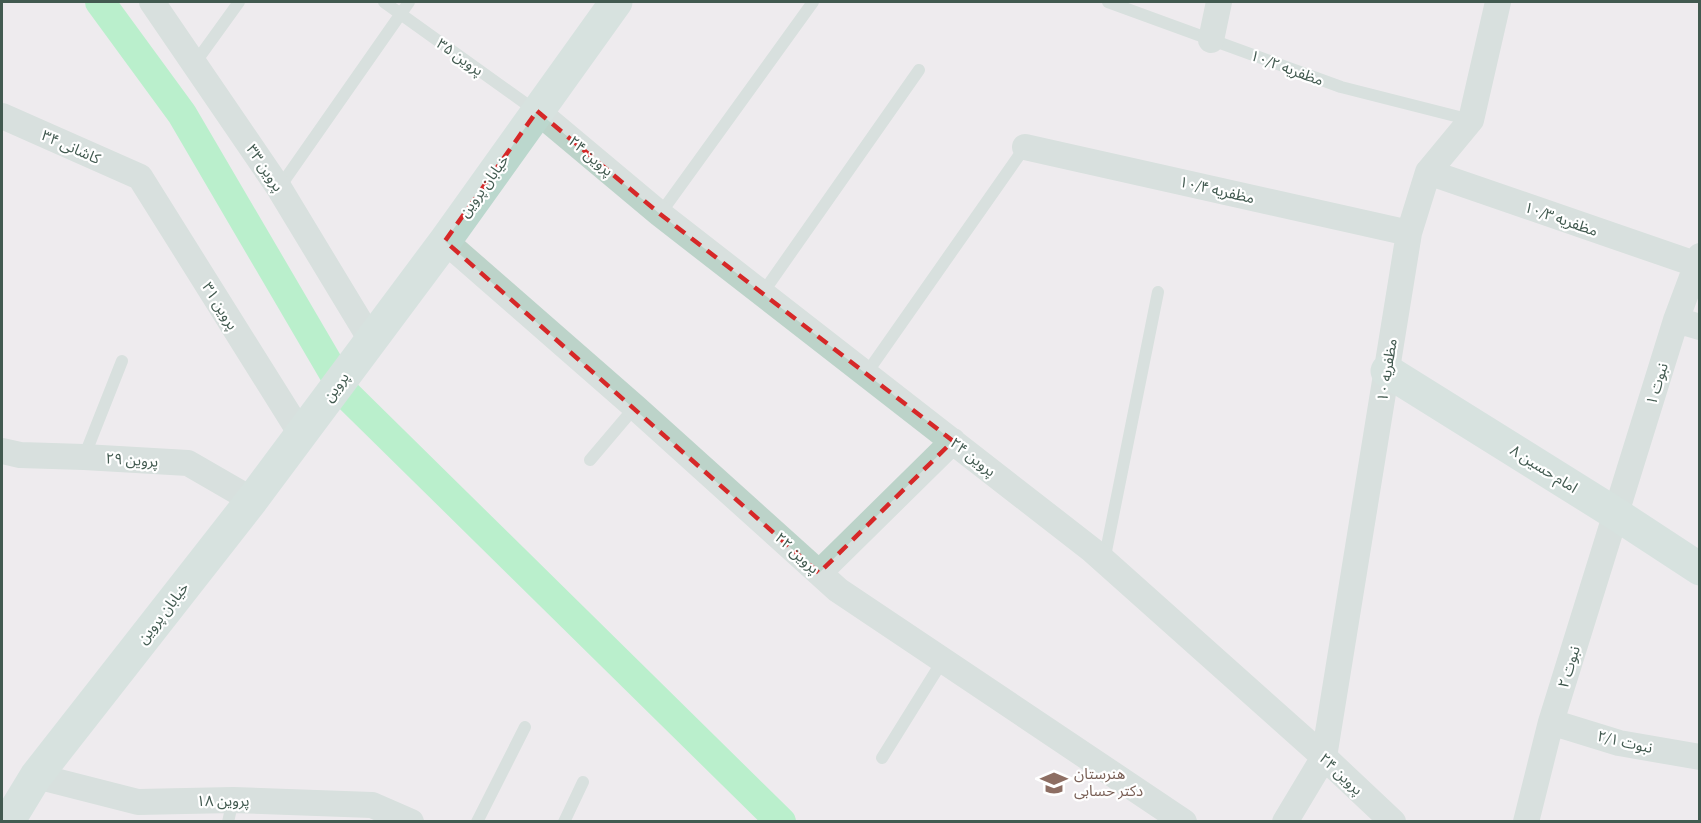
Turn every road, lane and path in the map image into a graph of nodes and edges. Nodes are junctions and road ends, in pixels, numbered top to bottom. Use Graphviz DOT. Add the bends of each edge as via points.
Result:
graph roads {
  1 [pos="152,2"];
  2 [pos="239,2"];
  3 [pos="384,2"];
  4 [pos="409,2"];
  5 [pos="616,2"];
  6 [pos="813,2"];
  7 [pos="1108,2"];
  8 [pos="1219,2"];
  9 [pos="1498,2"];
  10 [pos="400,14"];
  11 [pos="1211,40"];
  12 [pos="195,63"];
  13 [pos="919,70"];
  14 [pos="537,111"];
  15 [pos="2,116"];
  16 [pos="1471,120"];
  17 [pos="1024,147"];
  18 [pos="1428,172"];
  19 [pos="140,177"];
  20 [pos="279,188"];
  21 [pos="660,214"];
  22 [pos="1409,233"];
  23 [pos="445,241"];
  24 [pos="1697,260"];
  25 [pos="1158,292"];
  26 [pos="762,294"];
  27 [pos="1688,323"];
  28 [pos="371,340"];
  29 [pos="122,361"];
  30 [pos="350,368"];
  31 [pos="1387,371"];
  32 [pos="866,374"];
  33 [pos="322,406"];
  34 [pos="636,407"];
  35 [pos="301,434"];
  36 [pos="953,441"];
  37 [pos="2,451"];
  38 [pos="84,457"];
  39 [pos="590,460"];
  40 [pos="252,500"];
  41 [pos="1616,514"];
  42 [pos="1104,561"];
  43 [pos="1700,569"];
  44 [pos="819,573"];
  45 [pos="943,660"];
  46 [pos="1551,722"];
  47 [pos="525,727"];
  48 [pos="1324,757"];
  49 [pos="1700,757"];
  50 [pos="882,758"];
  51 [pos="36,776"];
  52 [pos="583,782"];
  53 [pos="231,811"];
  54 [pos="8,822"];
  55 [pos="411,822"];
  56 [pos="477,822"];
  57 [pos="564,822"];
  58 [pos="1184,822"];
  59 [pos="1285,822"];
  60 [pos="1393,822"];
  61 [pos="1526,822"];
  1 -- 12 [label="street, پروین ۳۳"];
  2 -- 12 [label="lane"];
  3 -- 10 [label="lane, پروین ۳۵"];
  4 -- 10 [label="lane"];
  5 -- 14 [label="street, خیابان پروین"];
  6 -- 21 [label="lane"];
  7 -- 11 [label="lane, مظفریه ۱۰/۲"];
  8 -- 11 [label="street"];
  9 -- 16 [label="street, مظفریه ۱۰"];
  10 -- 14 [label="lane, پروین ۳۵"];
  10 -- 20 [label="lane"];
  11 -- 16 [label="lane, مظفریه ۱۰/۲" via="1341,87"];
  12 -- 20 [label="street, پروین ۳۳"];
  13 -- 26 [label="lane"];
  14 -- 21 [label="street, پروین ۲۴"];
  14 -- 23 [label="street, خیابان پروین"];
  15 -- 19 [label="street, کاشانی ۳۴"];
  16 -- 18 [label="street, مظفریه ۱۰"];
  17 -- 22 [label="street, مظفریه ۱۰/۴"];
  17 -- 32 [label="lane"];
  18 -- 22 [label="street, مظفریه ۱۰"];
  18 -- 24 [label="street, مظفریه ۱۰/۳"];
  19 -- 35 [label="street, پروین ۳۱"];
  20 -- 28 [label="street, پروین ۳۳"];
  21 -- 26 [label="street, پروین ۲۴"];
  22 -- 31 [label="street, مظفریه ۱۰"];
  23 -- 28 [label="street, خیابان پروین"];
  23 -- 34 [label="street, پروین ۲۲"];
  24 -- 27 [label="street, نبوت ۱"];
  25 -- 42 [label="lane"];
  26 -- 32 [label="street, پروین ۲۴"];
  27 -- 41 [label="street, نبوت ۱"];
  28 -- 30 [label="street, خیابان پروین"];
  29 -- 38 [label="lane"];
  30 -- 33 [label="street, پروین"];
  31 -- 41 [label="street, امام حسین ۸"];
  31 -- 48 [label="street, مظفریه ۱۰"];
  32 -- 36 [label="street, پروین ۲۴"];
  33 -- 35 [label="street, خیابان پروین"];
  34 -- 39 [label="lane"];
  34 -- 44 [label="street, پروین ۲۲"];
  35 -- 40 [label="street, خیابان پروین"];
  36 -- 42 [label="street, پروین ۲۴"];
  36 -- 44 [label="street"];
  37 -- 38 [label="street, پروین ۲۹"];
  38 -- 40 [label="street, پروین ۲۹" via="188,463"];
  40 -- 51 [label="street, خیابان پروین"];
  41 -- 43 [label="street, امام حسین ۸"];
  41 -- 46 [label="street, نبوت ۲"];
  42 -- 48 [label="street, پروین ۲۴"];
  44 -- 45 [label="street, پروین ۲۲" via="838,590"];
  45 -- 50 [label="lane"];
  45 -- 58 [label="street, پروین ۲۲"];
  46 -- 49 [label="street, نبوت ۲/۱" via="1618,743"];
  46 -- 61 [label="street, نبوت ۲"];
  47 -- 56 [label="lane"];
  48 -- 59 [label="street"];
  48 -- 60 [label="street, پروین ۲۴"];
  51 -- 53 [label="street, پروین ۱۸" via="138,802"];
  51 -- 54 [label="street, خیابان پروین"];
  52 -- 57 [label="lane"];
  53 -- 55 [label="street, پروین ۱۸" via="372,805"];
}
